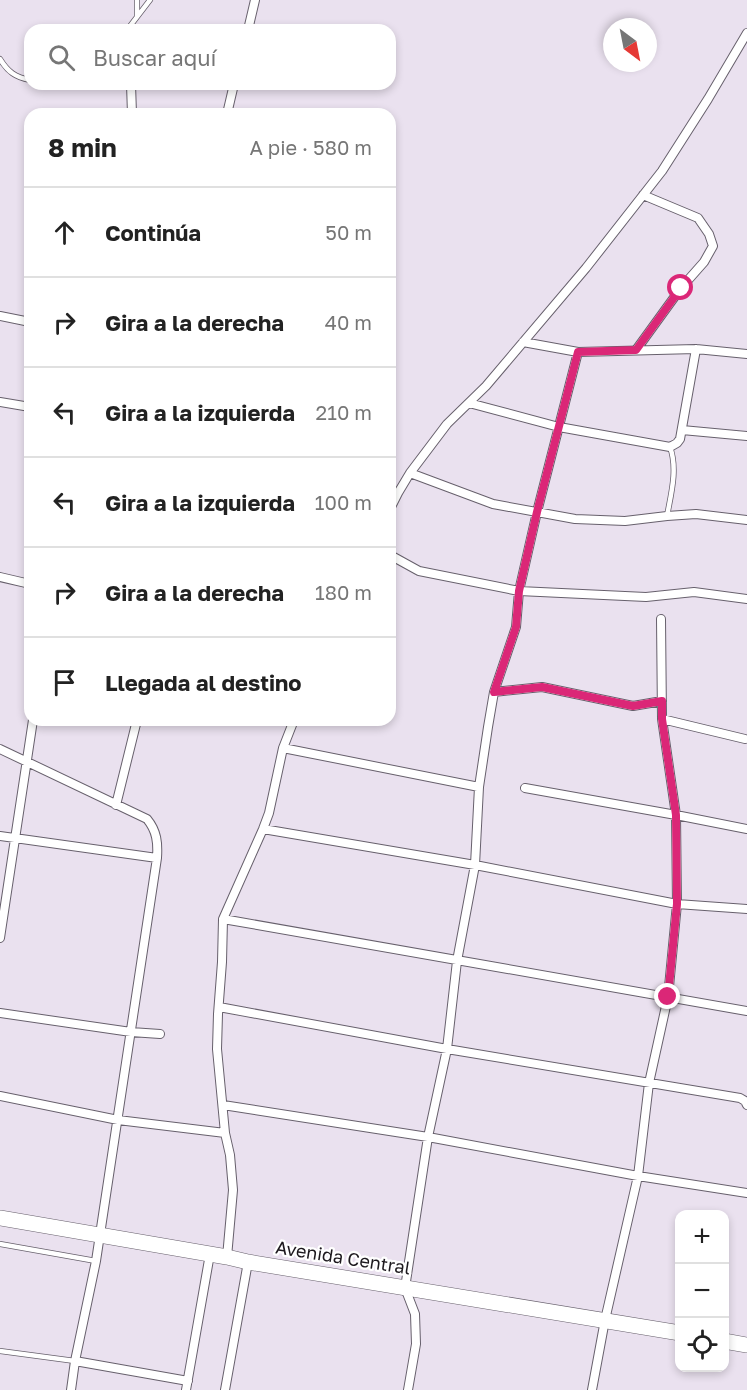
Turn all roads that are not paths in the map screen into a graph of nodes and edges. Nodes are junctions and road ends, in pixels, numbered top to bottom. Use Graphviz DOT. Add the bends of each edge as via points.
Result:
graph roads {
  1 [pos="136,0"];
  2 [pos="150,0"];
  3 [pos="255,0"];
  4 [pos="137,16"];
  5 [pos="131,24"];
  6 [pos="249,24"];
  7 [pos="747,33"];
  8 [pos="0,59"];
  9 [pos="24,79"];
  10 [pos="131,90"];
  11 [pos="233,90"];
  12 [pos="132,108"];
  13 [pos="228,108"];
  14 [pos="643,195"];
  15 [pos="0,316"];
  16 [pos="24,320"];
  17 [pos="523,342"];
  18 [pos="747,344"];
  19 [pos="696,349"];
  20 [pos="636,350"];
  21 [pos="578,352"];
  22 [pos="744,353"];
  23 [pos="0,402"];
  24 [pos="470,403"];
  25 [pos="24,406"];
  26 [pos="559,427"];
  27 [pos="682,430"];
  28 [pos="747,436"];
  29 [pos="670,447"];
  30 [pos="410,474"];
  31 [pos="396,497"];
  32 [pos="537,512"];
  33 [pos="667,516"];
  34 [pos="747,520"];
  35 [pos="396,558"];
  36 [pos="0,577"];
  37 [pos="24,583"];
  38 [pos="519,591"];
  39 [pos="747,599"];
  40 [pos="661,620"];
  41 [pos="494,692"];
  42 [pos="662,701"];
  43 [pos="662,719"];
  44 [pos="32,726"];
  45 [pos="135,726"];
  46 [pos="292,726"];
  47 [pos="745,739"];
  48 [pos="283,748"];
  49 [pos="0,749"];
  50 [pos="28,762"];
  51 [pos="479,787"];
  52 [pos="525,788"];
  53 [pos="116,805"];
  54 [pos="676,815"];
  55 [pos="263,829"];
  56 [pos="747,829"];
  57 [pos="0,836"];
  58 [pos="14,838"];
  59 [pos="157,858"];
  60 [pos="475,865"];
  61 [pos="677,904"];
  62 [pos="747,909"];
  63 [pos="223,919"];
  64 [pos="0,934"];
  65 [pos="457,961"];
  66 [pos="668,997"];
  67 [pos="219,1007"];
  68 [pos="747,1011"];
  69 [pos="0,1013"];
  70 [pos="131,1032"];
  71 [pos="160,1034"];
  72 [pos="447,1049"];
  73 [pos="649,1083"];
  74 [pos="0,1096"];
  75 [pos="223,1105"];
  76 [pos="747,1105"];
  77 [pos="118,1120"];
  78 [pos="225,1133"];
  79 [pos="428,1137"];
  80 [pos="638,1176"];
  81 [pos="747,1193"];
  82 [pos="0,1218"];
  83 [pos="100,1235"];
  84 [pos="0,1244"];
  85 [pos="210,1254"];
  86 [pos="227,1257"];
  87 [pos="96,1261"];
  88 [pos="248,1262"];
  89 [pos="405,1288"];
  90 [pos="604,1320"];
  91 [pos="675,1333"];
  92 [pos="729,1342"];
  93 [pos="747,1345"];
  94 [pos="0,1351"];
  95 [pos="75,1361"];
  96 [pos="187,1386"];
  97 [pos="71,1390"];
  98 [pos="225,1390"];
  99 [pos="408,1390"];
  100 [pos="592,1390"];
  1 -- 4 [label="lane"];
  2 -- 4 [label="lane"];
  3 -- 6 [label="street"];
  4 -- 5 [label="lane"];
  7 -- 14 [label="street" via="662,171"];
  8 -- 9 [label="lane" via="6,69"];
  10 -- 12 [label="street"];
  11 -- 13 [label="street"];
  14 -- 17 [label="street"];
  14 -- 20 [label="street" via="698,218 710,234 713,246"];
  15 -- 16 [label="street"];
  17 -- 21 [label="street"];
  17 -- 24 [label="street"];
  18 -- 22 [label="street"];
  19 -- 20 [label="street"];
  19 -- 22 [label="street"];
  19 -- 27 [label="street"];
  20 -- 21 [label="street"];
  21 -- 26 [label="street"];
  23 -- 25 [label="street"];
  24 -- 26 [label="street"];
  24 -- 30 [label="street" via="447,424"];
  26 -- 29 [label="street"];
  26 -- 32 [label="street"];
  27 -- 28 [label="street"];
  27 -- 29 [label="street" via="680,439"];
  29 -- 33 [label="lane" via="673,480"];
  30 -- 31 [label="street"];
  30 -- 32 [label="street" via="493,504"];
  32 -- 33 [label="street" via="575,519 625,521"];
  32 -- 38 [label="street"];
  33 -- 34 [label="street" via="696,514"];
  35 -- 38 [label="street" via="419,571"];
  36 -- 37 [label="street"];
  38 -- 39 [label="street" via="646,597 694,592"];
  38 -- 41 [label="street" via="516,627"];
  40 -- 42 [label="street"];
  41 -- 42 [label="street" via="542,687 633,706"];
  41 -- 51 [label="street"];
  42 -- 43 [label="street"];
  43 -- 47 [label="street"];
  43 -- 54 [label="street"];
  44 -- 50 [label="street"];
  45 -- 53 [label="street"];
  46 -- 48 [label="street"];
  48 -- 51 [label="street"];
  48 -- 55 [label="street"];
  49 -- 50 [label="street"];
  50 -- 53 [label="street"];
  50 -- 58 [label="street"];
  51 -- 60 [label="street"];
  52 -- 54 [label="street"];
  53 -- 59 [label="street" via="147,819 153,826"];
  54 -- 56 [label="street"];
  54 -- 61 [label="street"];
  55 -- 60 [label="street"];
  55 -- 63 [label="street"];
  57 -- 58 [label="street"];
  58 -- 59 [label="street"];
  58 -- 64 [label="street"];
  59 -- 70 [label="street"];
  60 -- 61 [label="street"];
  60 -- 65 [label="street"];
  61 -- 62 [label="street"];
  61 -- 66 [label="street"];
  63 -- 65 [label="street"];
  63 -- 67 [label="street"];
  65 -- 66 [label="street"];
  65 -- 72 [label="street"];
  66 -- 68 [label="street"];
  66 -- 73 [label="street"];
  67 -- 72 [label="street"];
  67 -- 75 [label="street" via="217,1049"];
  69 -- 70 [label="street"];
  70 -- 71 [label="street"];
  70 -- 77 [label="street"];
  72 -- 73 [label="street"];
  72 -- 79 [label="street"];
  73 -- 76 [label="street" via="740,1098"];
  73 -- 80 [label="street"];
  74 -- 77 [label="street"];
  75 -- 78 [label="street"];
  75 -- 79 [label="street"];
  77 -- 78 [label="street"];
  77 -- 83 [label="street"];
  78 -- 86 [label="street" via="233,1190"];
  79 -- 80 [label="street"];
  79 -- 89 [label="street"];
  80 -- 81 [label="street"];
  80 -- 90 [label="street"];
  82 -- 83 [label="highway, Avenida Central"];
  83 -- 85 [label="highway, Avenida Central"];
  83 -- 87 [label="street"];
  84 -- 87 [label="lane"];
  85 -- 86 [label="highway, Avenida Central"];
  85 -- 96 [label="street"];
  86 -- 88 [label="highway, Avenida Central"];
  87 -- 95 [label="street"];
  88 -- 89 [label="highway, Avenida Central"];
  88 -- 98 [label="street"];
  89 -- 90 [label="highway, Avenida Central"];
  89 -- 99 [label="street" via="415,1314 416,1344"];
  90 -- 91 [label="highway, Avenida Central"];
  90 -- 100 [label="street"];
  92 -- 93 [label="highway"];
  94 -- 95 [label="lane"];
  95 -- 96 [label="street"];
  95 -- 97 [label="street"];
}
